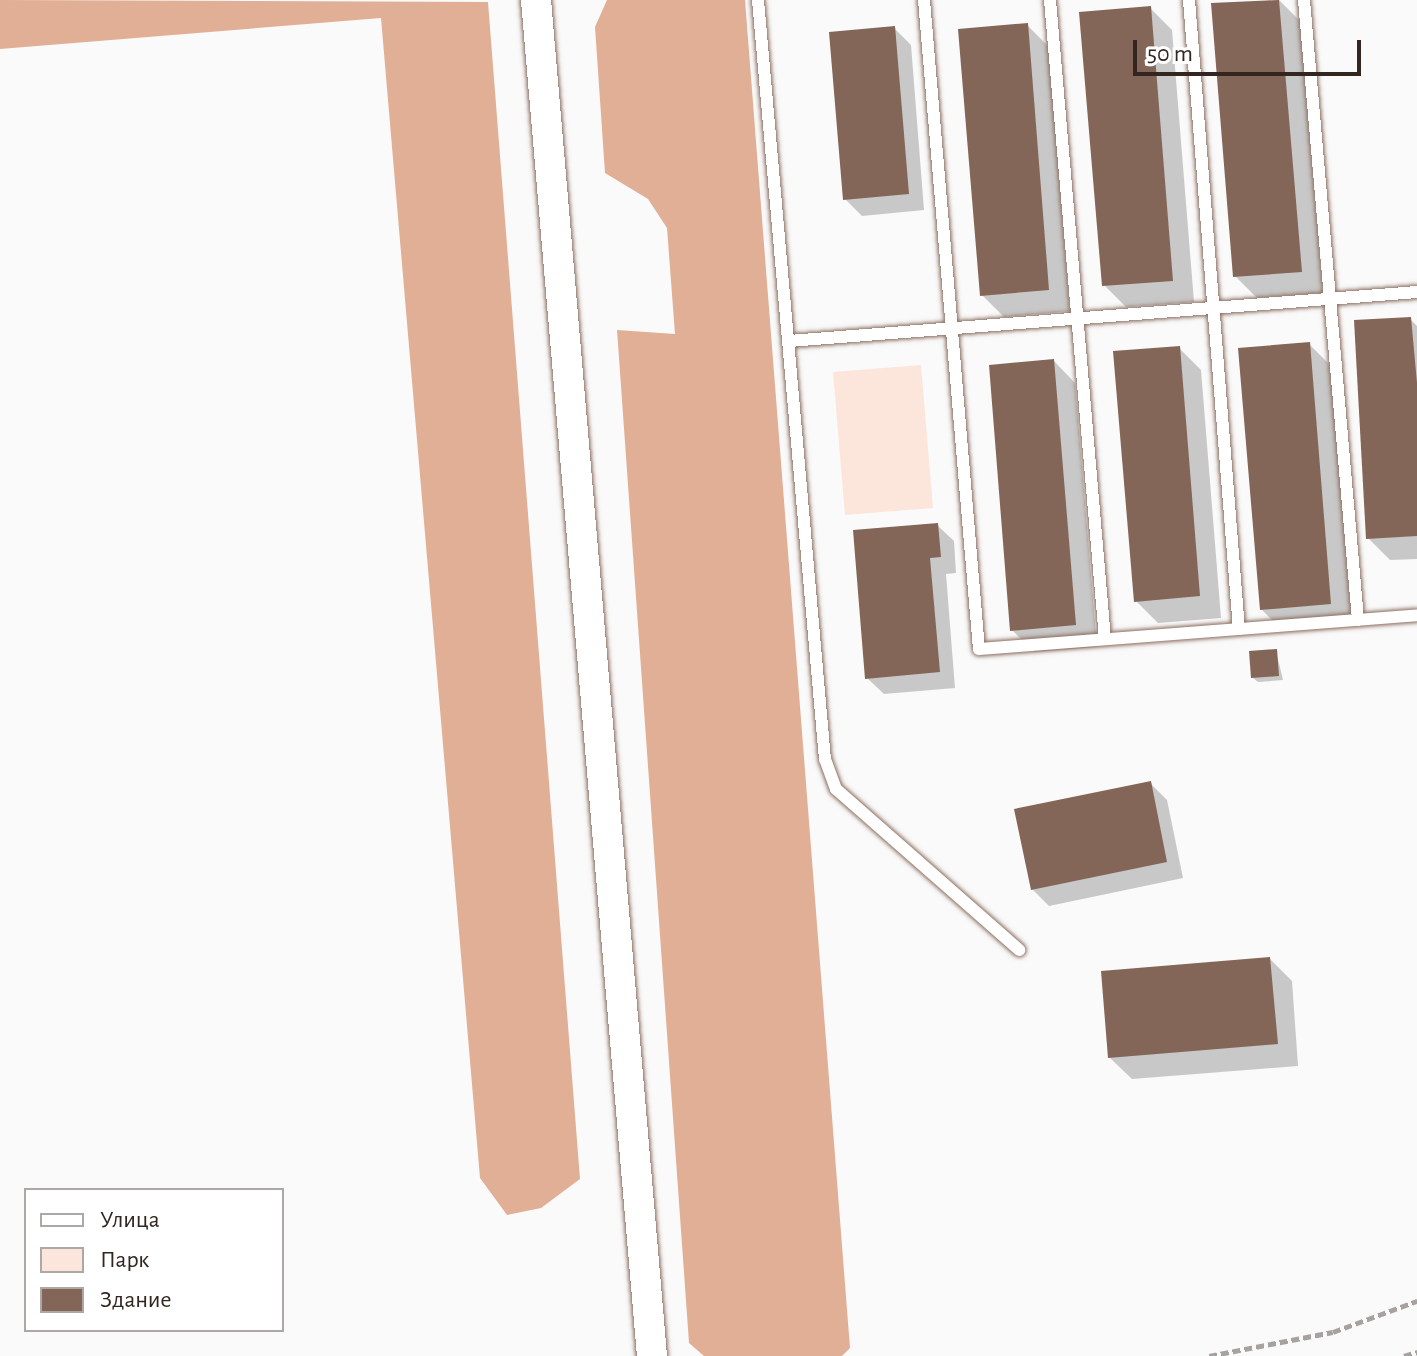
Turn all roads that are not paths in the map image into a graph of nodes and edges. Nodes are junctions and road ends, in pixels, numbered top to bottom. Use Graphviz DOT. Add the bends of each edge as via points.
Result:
graph roads {
  1 [pos="536,0"];
  2 [pos="758,0"];
  3 [pos="924,0"];
  4 [pos="1050,0"];
  5 [pos="1189,0"];
  6 [pos="1304,0"];
  7 [pos="1417,292"];
  8 [pos="1329,299"];
  9 [pos="1210,308"];
  10 [pos="1075,319"];
  11 [pos="952,329"];
  12 [pos="789,341"];
  13 [pos="1417,615"];
  14 [pos="1358,620"];
  15 [pos="1239,629"];
  16 [pos="1105,639"];
  17 [pos="1019,950"];
  18 [pos="652,1356"];
  1 -- 18 [label="street"];
  2 -- 12 [label="lane"];
  3 -- 11 [label="lane"];
  4 -- 10 [label="lane"];
  5 -- 9 [label="lane"];
  6 -- 8 [label="lane"];
  7 -- 8 [label="lane"];
  8 -- 9 [label="lane"];
  8 -- 14 [label="lane"];
  9 -- 10 [label="lane"];
  9 -- 15 [label="lane"];
  10 -- 11 [label="lane"];
  10 -- 16 [label="lane"];
  11 -- 12 [label="lane"];
  11 -- 16 [label="lane" via="979,649"];
  12 -- 17 [label="lane" via="825,759 836,789"];
  13 -- 14 [label="lane"];
  14 -- 15 [label="lane"];
  15 -- 16 [label="lane"];
}
